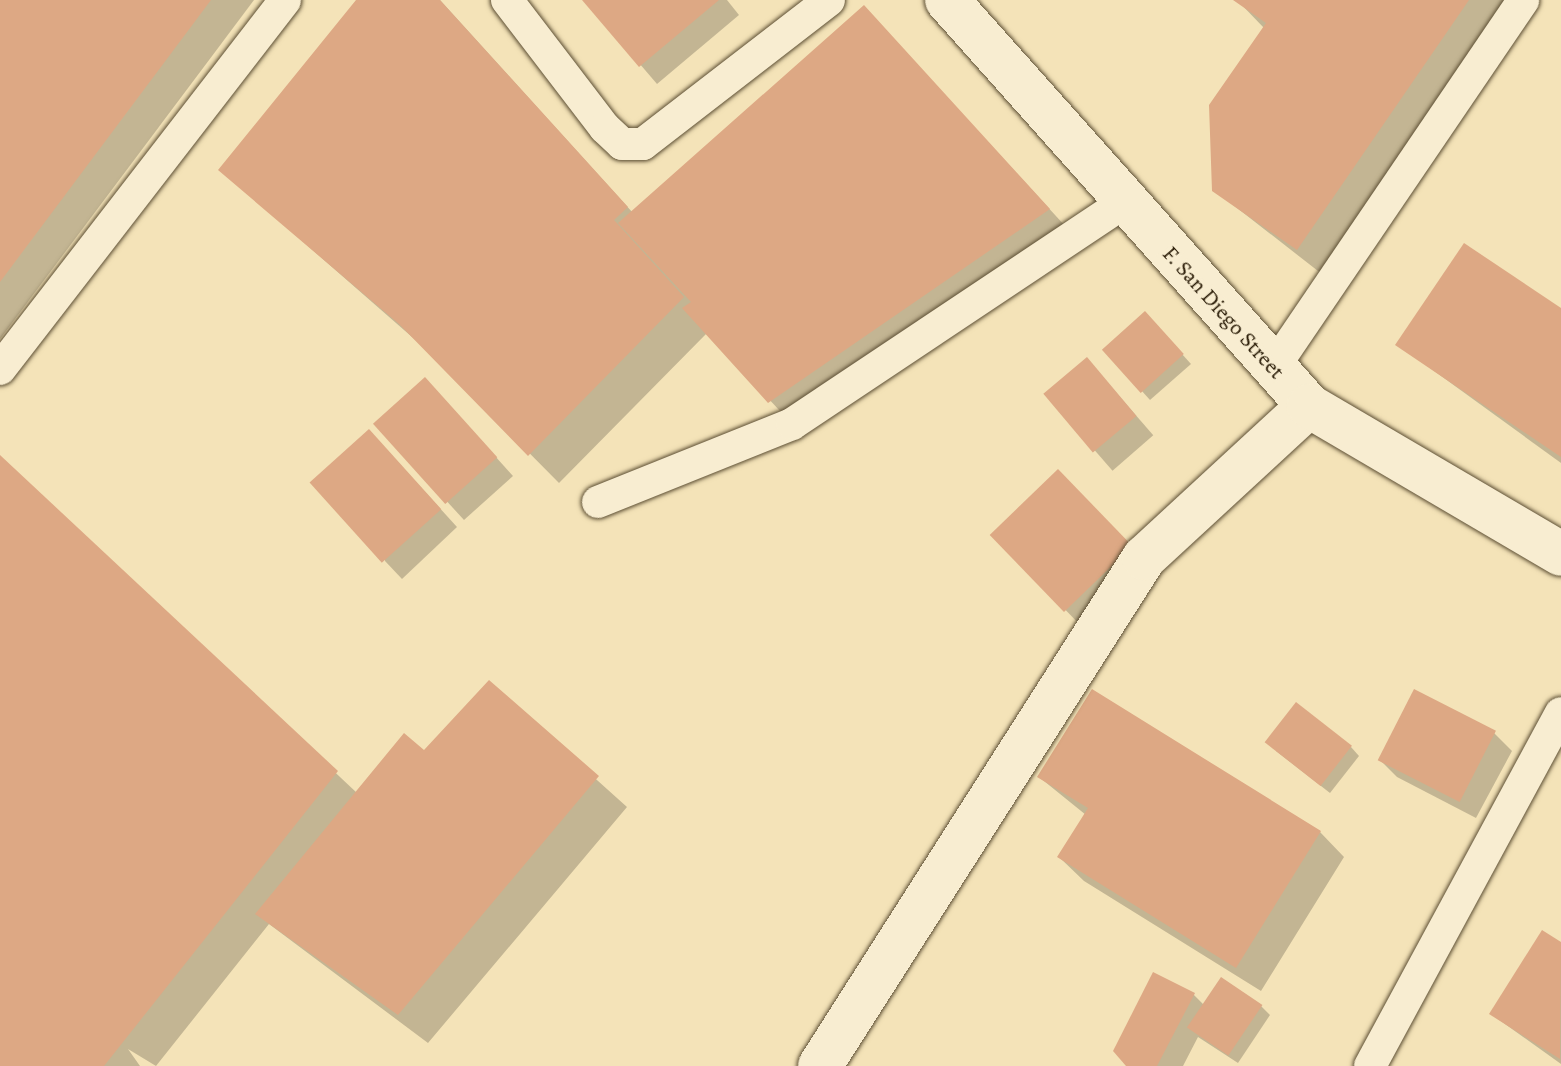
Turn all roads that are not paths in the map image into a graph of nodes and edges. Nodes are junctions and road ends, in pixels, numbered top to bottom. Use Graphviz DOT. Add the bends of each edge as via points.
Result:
graph roads {
  1 [pos="285,0"];
  2 [pos="507,0"];
  3 [pos="829,0"];
  4 [pos="947,0"];
  5 [pos="1523,0"];
  6 [pos="1125,202"];
  7 [pos="0,369"];
  8 [pos="1272,370"];
  9 [pos="1309,406"];
  10 [pos="598,502"];
  11 [pos="1561,554"];
  12 [pos="1561,713"];
  13 [pos="820,1066"];
  14 [pos="1370,1066"];
  1 -- 7 [label="lane"];
  2 -- 3 [label="lane" via="605,128 622,144 643,144"];
  4 -- 6 [label="street, F. San Diego Street"];
  5 -- 8 [label="lane"];
  6 -- 8 [label="street, F. San Diego Street"];
  6 -- 10 [label="lane" via="792,424"];
  8 -- 9 [label="street, F. San Diego Street"];
  9 -- 11 [label="street, F. San Diego Street"];
  9 -- 13 [label="street" via="1144,558"];
  12 -- 14 [label="lane"];
}
